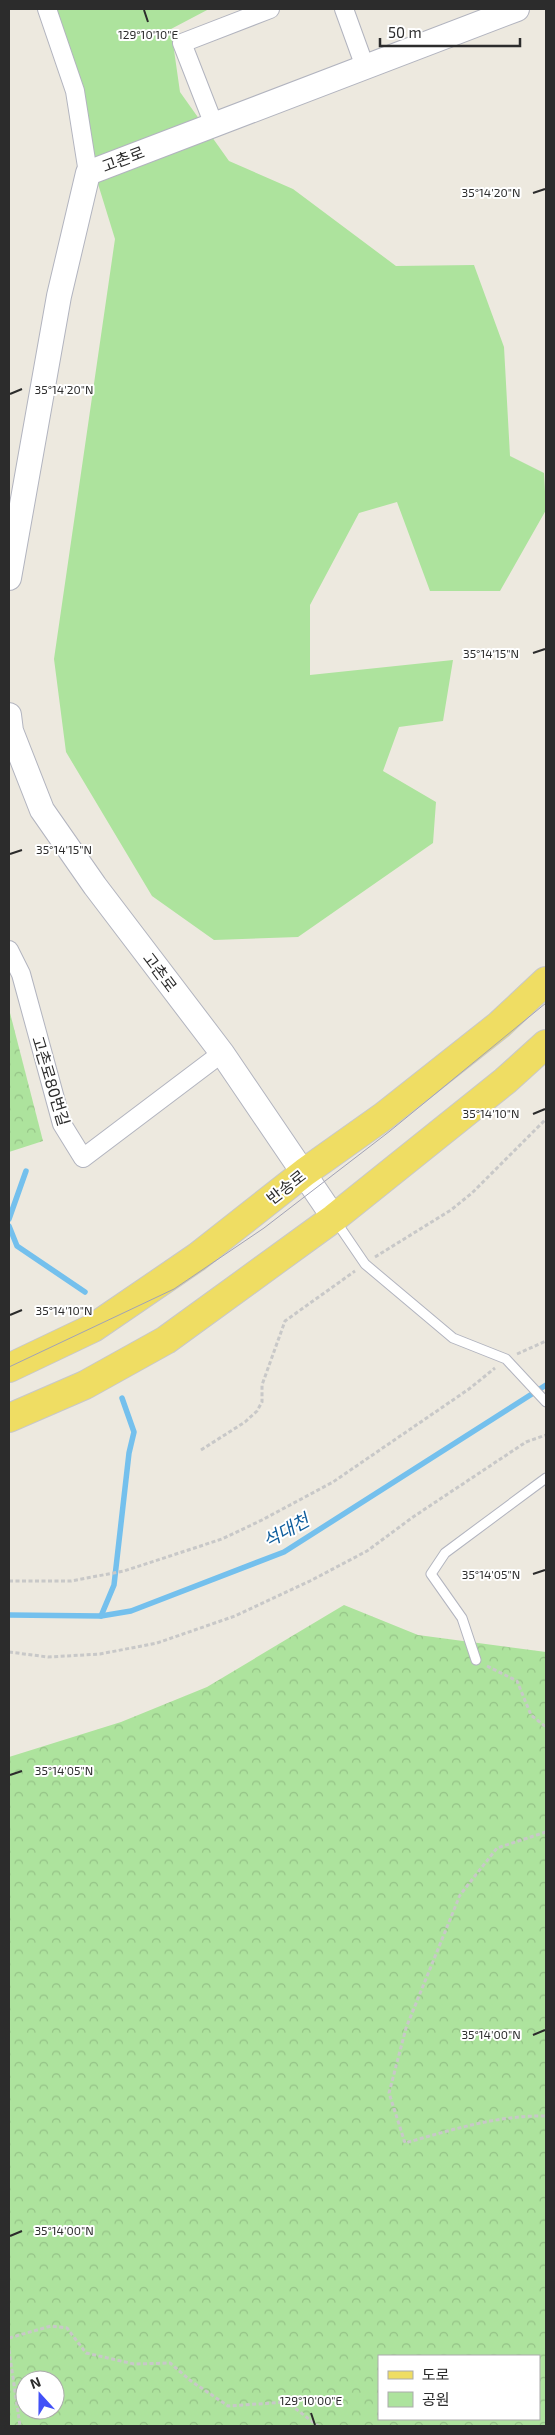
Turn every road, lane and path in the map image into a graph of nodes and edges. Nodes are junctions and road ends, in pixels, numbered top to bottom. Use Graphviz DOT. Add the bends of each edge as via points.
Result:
graph roads {
  1 [pos="47,9"];
  2 [pos="270,9"];
  3 [pos="344,9"];
  4 [pos="517,9"];
  5 [pos="365,67"];
  6 [pos="214,124"];
  7 [pos="88,173"];
  8 [pos="9,578"];
  9 [pos="9,726"];
  10 [pos="9,950"];
  11 [pos="546,981"];
  12 [pos="546,1044"];
  13 [pos="222,1053"];
  14 [pos="546,1120"];
  15 [pos="305,1172"];
  16 [pos="334,1218"];
  17 [pos="365,1264"];
  18 [pos="546,1341"];
  19 [pos="506,1359"];
  20 [pos="9,1368"];
  21 [pos="546,1402"];
  22 [pos="9,1418"];
  23 [pos="546,1435"];
  24 [pos="201,1450"];
  25 [pos="546,1478"];
  26 [pos="9,1582"];
  27 [pos="9,1652"];
  28 [pos="476,1660"];
  29 [pos="546,1727"];
  30 [pos="546,1832"];
  31 [pos="546,2116"];
  32 [pos="9,2338"];
  33 [pos="9,2350"];
  34 [pos="20,2426"];
  35 [pos="318,2426"];
  1 -- 7 [label="street" via="75,91"];
  2 -- 6 [label="street" via="182,43"];
  3 -- 5 [label="street"];
  4 -- 5 [label="street, 고촌로"];
  5 -- 6 [label="street, 고촌로"];
  6 -- 7 [label="street, 고촌로"];
  7 -- 8 [label="street, 고촌로" via="59,296"];
  9 -- 13 [label="street, 고촌로" via="42,810 95,886"];
  10 -- 13 [label="street, 고촌로80번길" via="21,974 62,1124 83,1158"];
  11 -- 15 [label="main road, 반송로" via="492,1031 384,1116"];
  12 -- 16 [label="main road"];
  13 -- 15 [label="street, 고촌로"];
  14 -- 17 [label="path" via="451,1210"];
  15 -- 16 [label="street, 고촌로"];
  15 -- 20 [label="main road, 반송로" via="197,1257 93,1328"];
  16 -- 17 [label="lane"];
  16 -- 22 [label="main road" via="166,1340 85,1385"];
  17 -- 19 [label="lane" via="453,1338"];
  17 -- 24 [label="path" via="285,1321 262,1385 262,1402 257,1410 245,1422"];
  18 -- 19 [label="path"];
  19 -- 21 [label="lane"];
  19 -- 26 [label="path" via="453,1400 333,1482 222,1538 124,1571 71,1581"];
  23 -- 27 [label="path" via="526,1442 413,1517 367,1552 236,1616 157,1643 100,1654 48,1657"];
  25 -- 28 [label="lane" via="445,1554 431,1574 462,1618"];
  28 -- 29 [label="path" via="517,1681 531,1715"];
  30 -- 31 [label="path" via="497,1848 460,1896 406,2028 389,2093 405,2143 463,2126"];
  32 -- 35 [label="path" via="51,2326 66,2328 86,2353 134,2364 170,2364 228,2406 287,2402"];
  33 -- 34 [label="path"];
}
